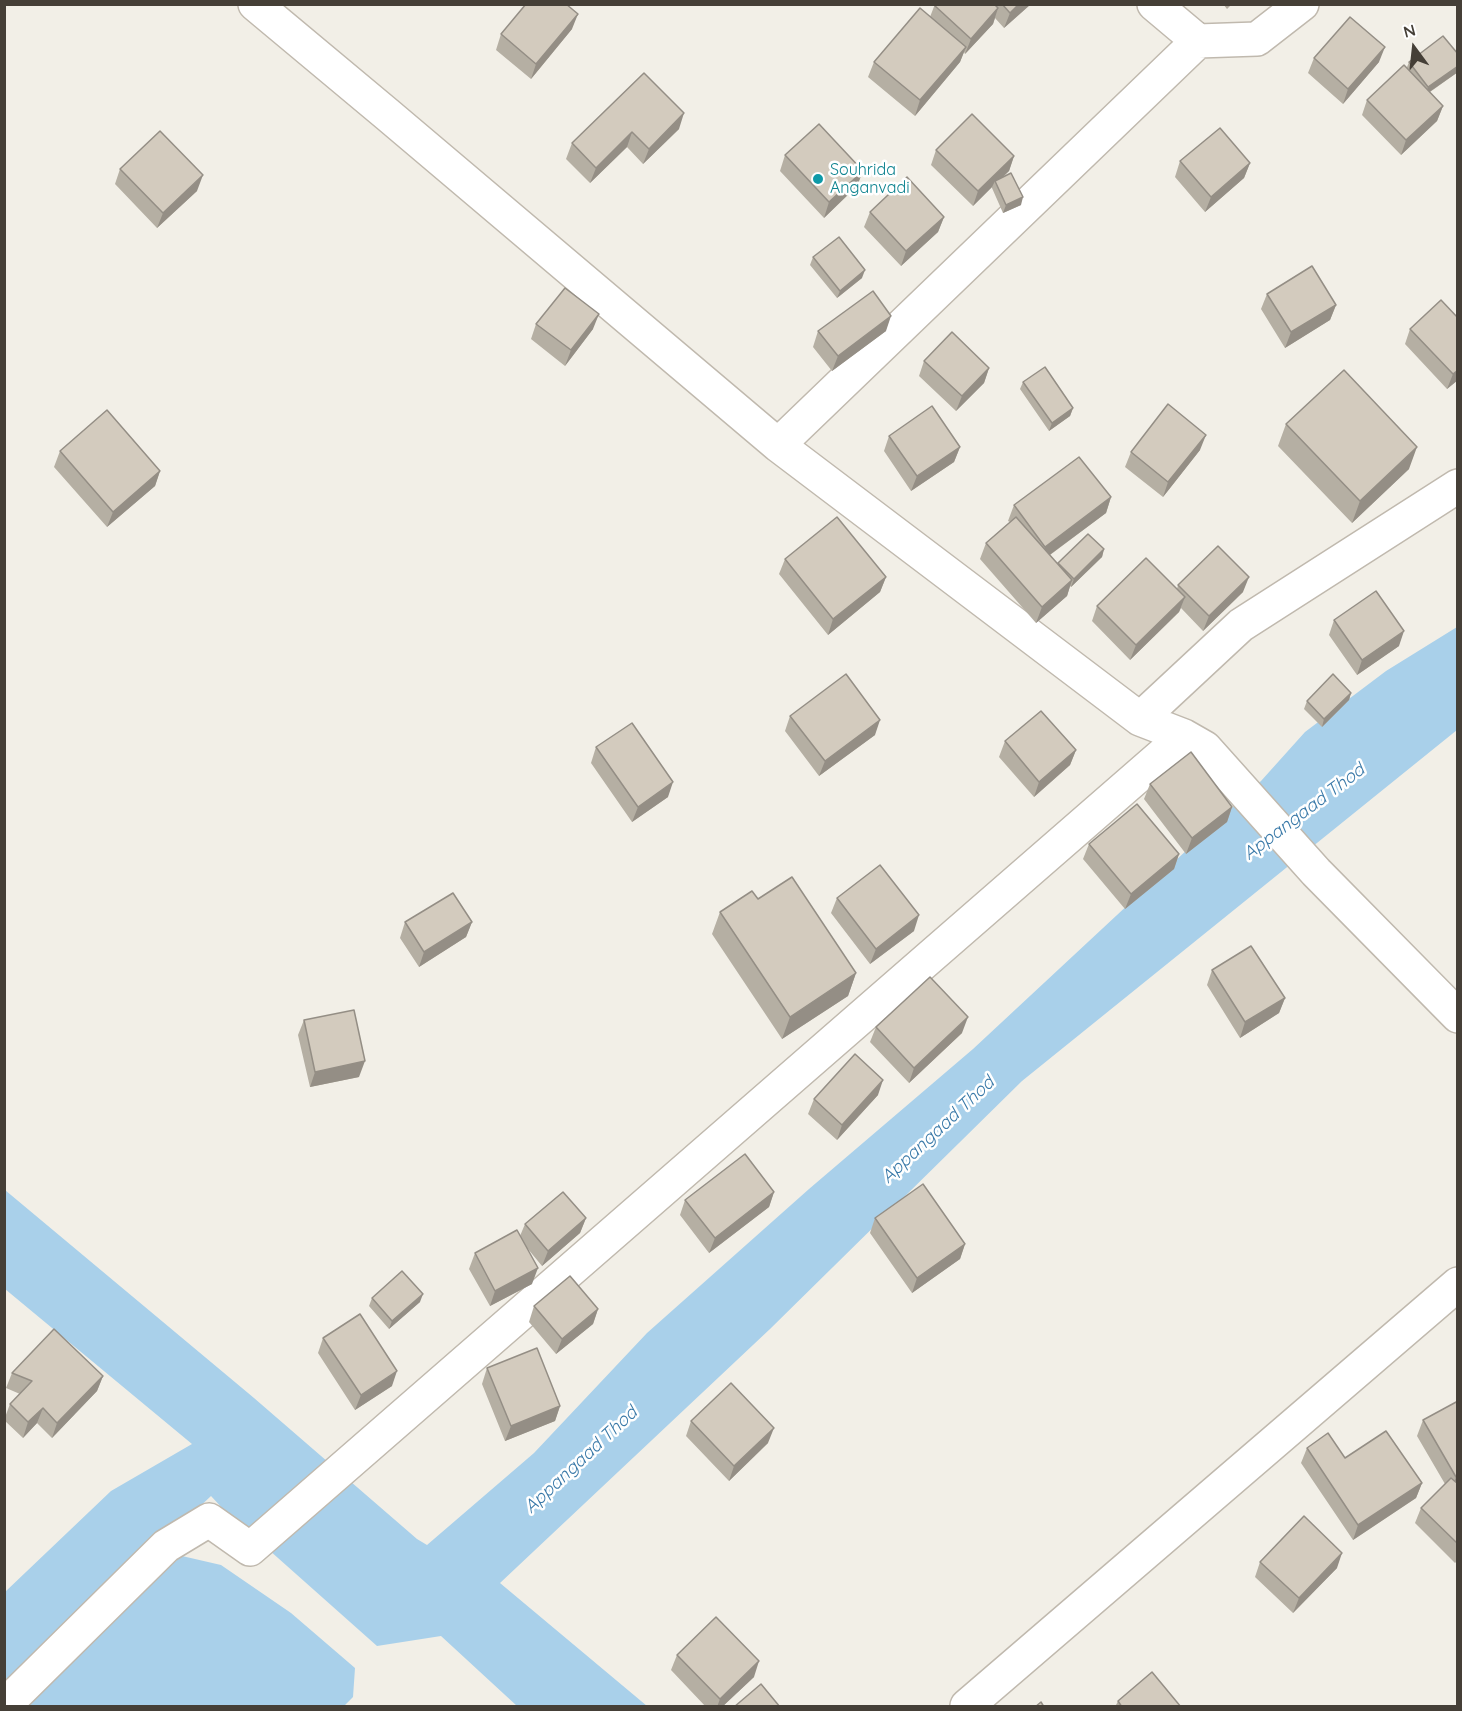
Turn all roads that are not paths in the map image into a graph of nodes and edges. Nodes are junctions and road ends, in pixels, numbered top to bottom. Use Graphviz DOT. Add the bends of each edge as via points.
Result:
graph roads {
  1 [pos="255,4"];
  2 [pos="1154,4"];
  3 [pos="1302,4"];
  4 [pos="1198,41"];
  5 [pos="778,445"];
  6 [pos="1458,486"];
  7 [pos="1140,719"];
  8 [pos="1195,742"];
  9 [pos="1458,1016"];
  10 [pos="1458,1284"];
  11 [pos="4,1706"];
  12 [pos="967,1707"];
  1 -- 5 [label="street"];
  2 -- 4 [label="street"];
  3 -- 4 [label="street" via="1257,39"];
  4 -- 5 [label="street"];
  5 -- 7 [label="street"];
  6 -- 7 [label="street" via="1241,626"];
  7 -- 8 [label="street"];
  8 -- 9 [label="street"];
  8 -- 11 [label="street" via="250,1549 209,1520 166,1545"];
  10 -- 12 [label="street"];
}
